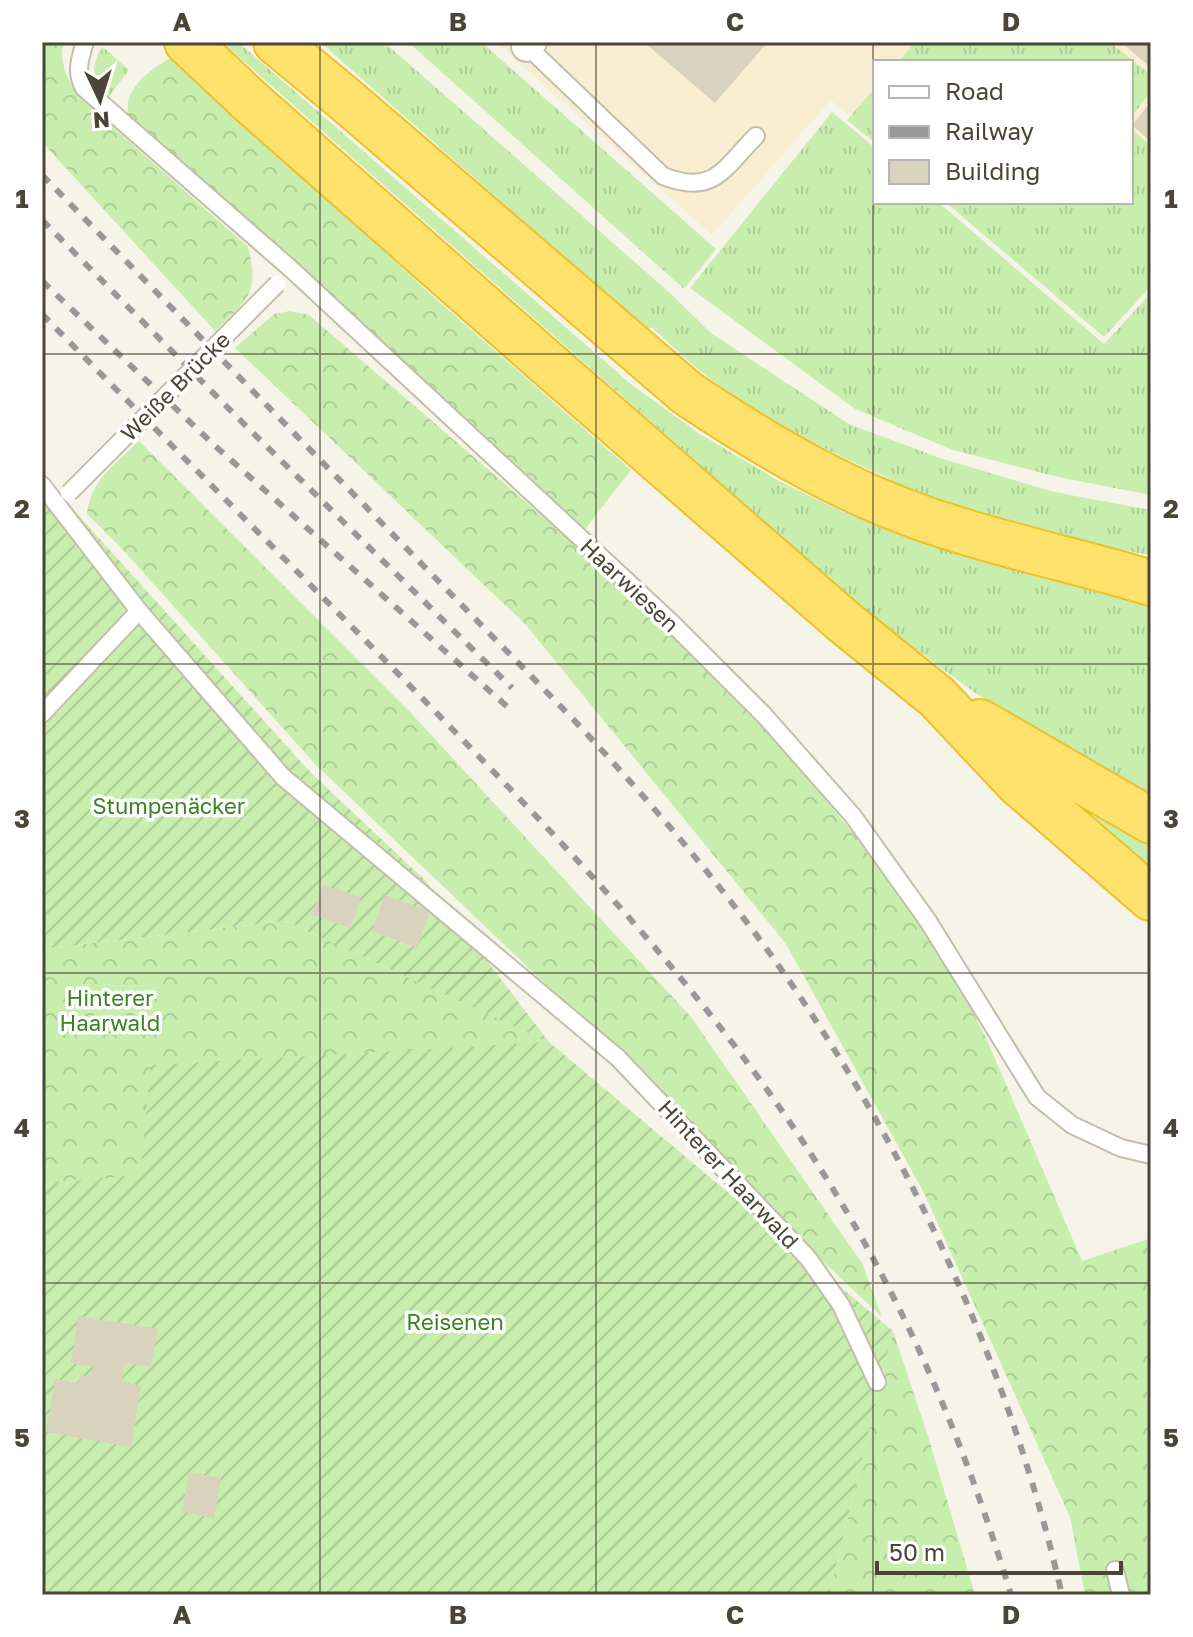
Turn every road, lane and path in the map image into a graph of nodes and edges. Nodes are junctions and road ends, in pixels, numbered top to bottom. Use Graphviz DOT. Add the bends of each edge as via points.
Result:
graph roads {
  1 [pos="85,42"];
  2 [pos="187,42"];
  3 [pos="276,42"];
  4 [pos="529,44"];
  5 [pos="756,136"];
  6 [pos="291,269"];
  7 [pos="42,485"];
  8 [pos="63,498"];
  9 [pos="1089,564"];
  10 [pos="1151,570"];
  11 [pos="1151,583"];
  12 [pos="139,611"];
  13 [pos="937,697"];
  14 [pos="42,714"];
  15 [pos="1151,821"];
  16 [pos="1151,898"];
  17 [pos="1151,1155"];
  18 [pos="877,1382"];
  19 [pos="1115,1570"];
  20 [pos="1121,1595"];
  1 -- 6 [label="lane, Haarwiesen" via="78,68 84,88"];
  2 -- 13 [label="highway" via="548,364"];
  3 -- 9 [label="highway" via="687,393 747,433 848,487 944,526"];
  4 -- 5 [label="lane" via="663,176 686,185 712,181"];
  6 -- 8 [label="lane, Weiße Brücke, bridge"];
  6 -- 17 [label="lane, Haarwiesen" via="764,715 853,816 928,921 1037,1097 1072,1125 1121,1148"];
  7 -- 8 [label="lane, Hinterer Haarwald"];
  8 -- 12 [label="lane, Hinterer Haarwald"];
  9 -- 10 [label="highway"];
  9 -- 11 [label="highway"];
  12 -- 14 [label="lane"];
  12 -- 18 [label="lane, Hinterer Haarwald" via="283,777 618,1058 655,1095 808,1258 841,1305"];
  13 -- 15 [label="highway"];
  13 -- 16 [label="highway" via="1018,783"];
  19 -- 20 [label="lane"];
}
